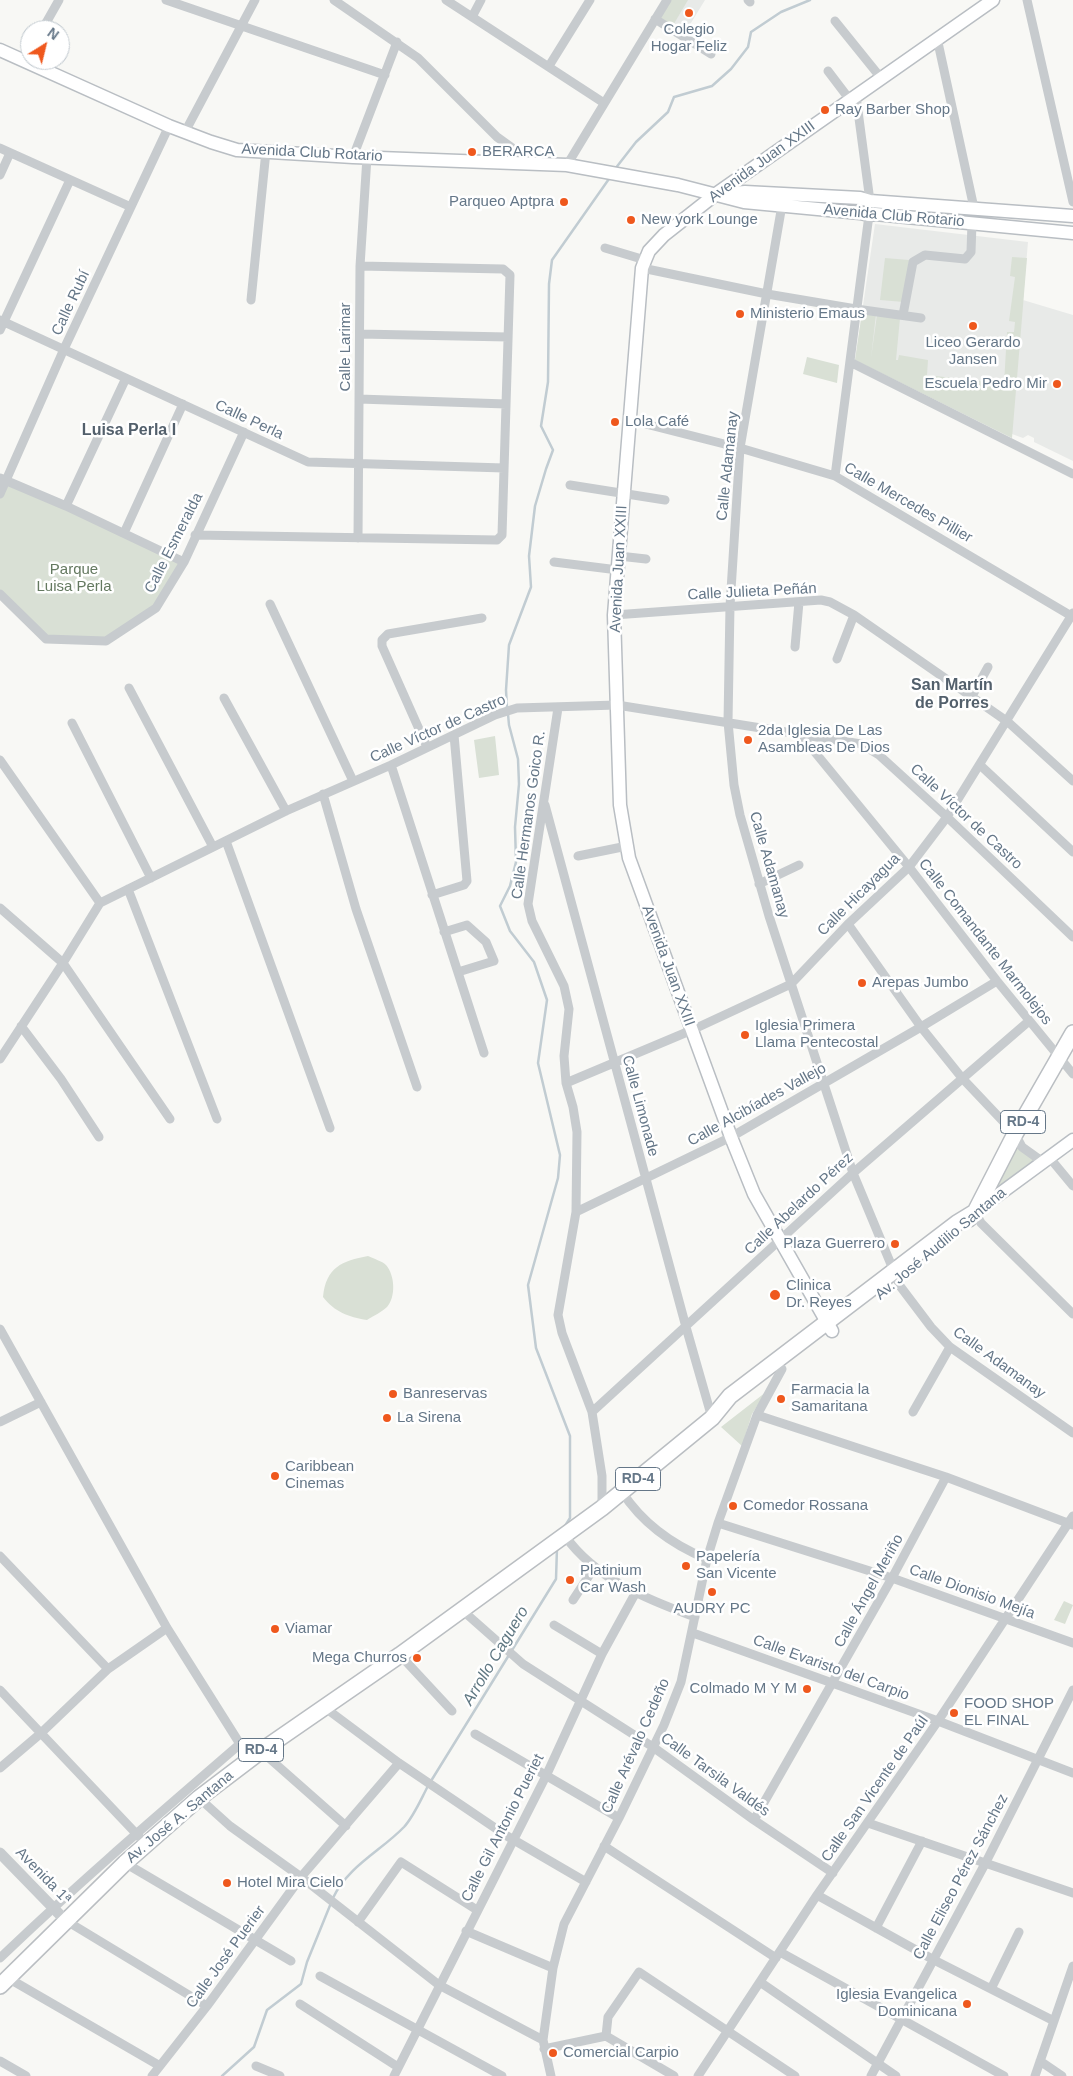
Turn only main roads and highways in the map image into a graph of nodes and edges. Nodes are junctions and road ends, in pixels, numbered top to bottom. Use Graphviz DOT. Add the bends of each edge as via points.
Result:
graph roads {
  1 [pos="993,0"];
  2 [pos="0,50"];
  3 [pos="20,54"];
  4 [pos="55,70"];
  5 [pos="716,194"];
  6 [pos="1073,216"];
  7 [pos="1073,233"];
  8 [pos="1073,1033"];
  9 [pos="1073,1140"];
  10 [pos="975,1212"];
  11 [pos="829,1328"];
  12 [pos="712,1418"];
  13 [pos="4,1982"];
  1 -- 5 [label="main road, Avenida Juan XXIII"];
  2 -- 3 [label="main road, Avenida Club Rotario"];
  4 -- 5 [label="main road, Avenida Club Rotario" via="169,126 238,150 567,165"];
  5 -- 6 [label="main road, Avenida Club Rotario" via="745,192 860,198"];
  5 -- 7 [label="main road, Avenida Club Rotario" via="744,202 869,216"];
  5 -- 11 [label="main road, Avenida Juan XXIII" via="664,235 649,250 644,264 614,615 620,805 629,858 731,1137 754,1194"];
  8 -- 10 [label="main road, RD-4"];
  9 -- 10 [label="main road, Av. José Audilio Santana"];
  10 -- 11 [label="main road, RD-4" via="957,1223 897,1276"];
  11 -- 12 [label="main road, RD-4" via="782,1369"];
  11 -- 12 [label="main road, RD-4" via="730,1396"];
  12 -- 13 [label="main road, Av. José A. Santana / RD-4" via="564,1537 141,1839 125,1863"];
}
